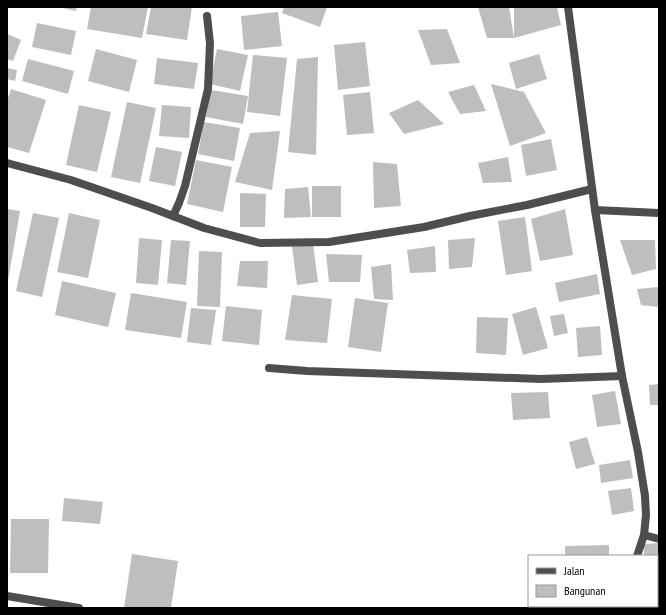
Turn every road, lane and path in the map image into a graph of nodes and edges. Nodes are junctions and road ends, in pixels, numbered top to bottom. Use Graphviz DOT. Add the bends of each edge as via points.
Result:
graph roads {
  1 [pos="568,7"];
  2 [pos="207,16"];
  3 [pos="7,163"];
  4 [pos="592,189"];
  5 [pos="595,210"];
  6 [pos="659,213"];
  7 [pos="173,216"];
  8 [pos="269,368"];
  9 [pos="622,376"];
  10 [pos="644,535"];
  11 [pos="659,539"];
  12 [pos="637,555"];
  13 [pos="7,596"];
  14 [pos="79,608"];
  1 -- 4 [label="street"];
  2 -- 7 [label="street" via="210,43 208,89 185,186"];
  3 -- 7 [label="street" via="71,180"];
  4 -- 5 [label="street"];
  4 -- 7 [label="street" via="424,227 329,242 260,243 204,228"];
  5 -- 6 [label="street"];
  5 -- 9 [label="street"];
  8 -- 9 [label="street" via="540,379"];
  9 -- 10 [label="street" via="645,496"];
  10 -- 11 [label="street"];
  10 -- 12 [label="street"];
  13 -- 14 [label="street"];
}
